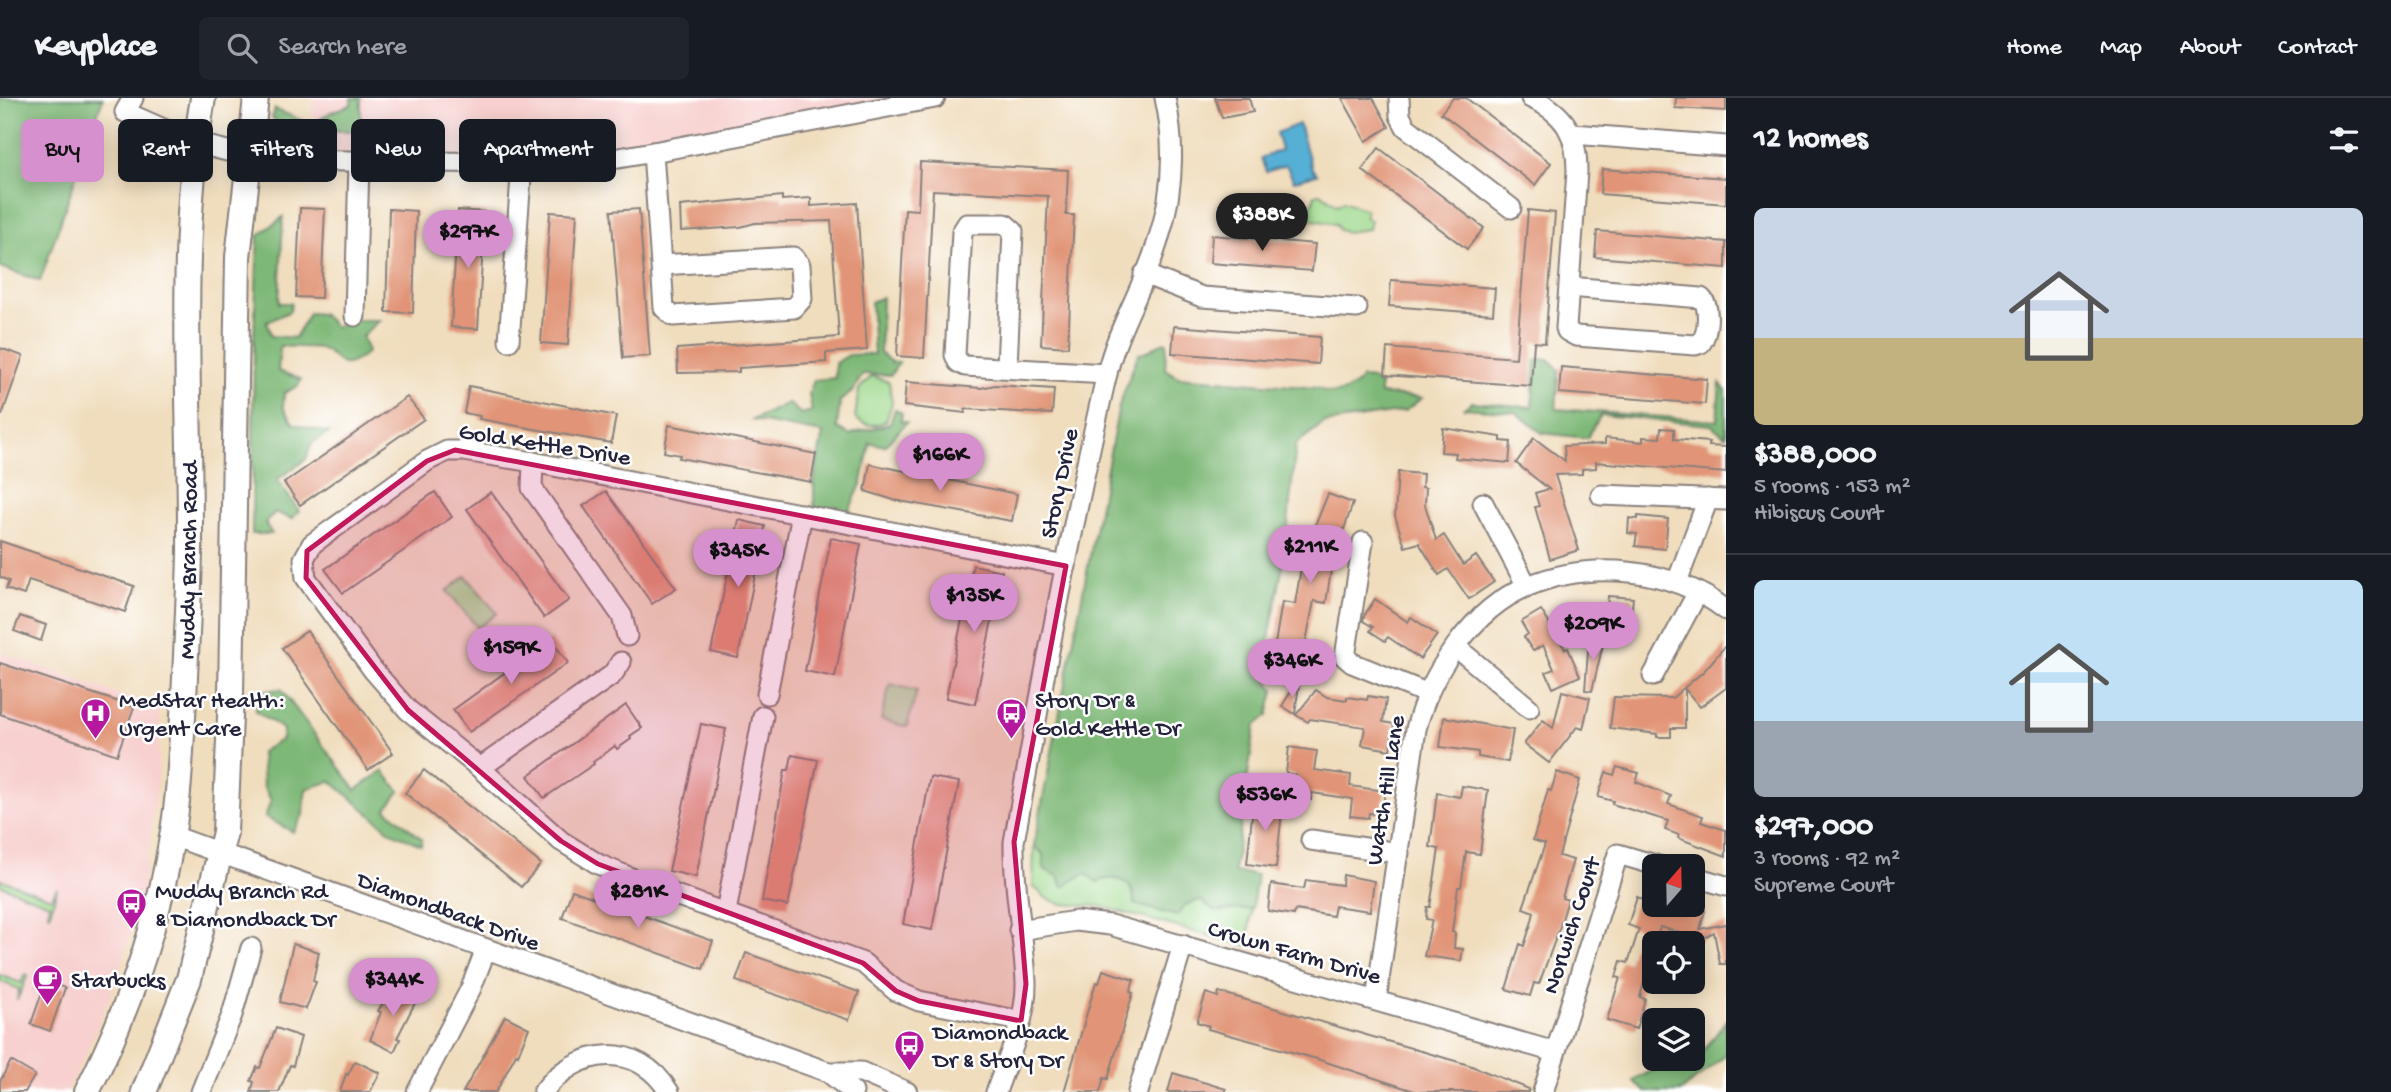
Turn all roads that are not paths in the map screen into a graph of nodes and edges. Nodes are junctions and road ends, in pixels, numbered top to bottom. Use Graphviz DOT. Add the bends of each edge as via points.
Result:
graph roads {
  1 [pos="133,98"];
  2 [pos="203,98"];
  3 [pos="256,98"];
  4 [pos="935,98"];
  5 [pos="1165,98"];
  6 [pos="1399,98"];
  7 [pos="1531,98"];
  8 [pos="139,119"];
  9 [pos="199,119"];
  10 [pos="253,119"];
  11 [pos="1573,134"];
  12 [pos="1726,146"];
  13 [pos="653,152"];
  14 [pos="616,158"];
  15 [pos="193,182"];
  16 [pos="246,182"];
  17 [pos="358,182"];
  18 [pos="521,182"];
  19 [pos="1511,208"];
  20 [pos="660,265"];
  21 [pos="1144,274"];
  22 [pos="1569,287"];
  23 [pos="1357,308"];
  24 [pos="355,316"];
  25 [pos="509,341"];
  26 [pos="1007,368"];
  27 [pos="1107,374"];
  28 [pos="533,462"];
  29 [pos="1601,495"];
  30 [pos="1717,500"];
  31 [pos="1483,503"];
  32 [pos="802,514"];
  33 [pos="1363,542"];
  34 [pos="1066,566"];
  35 [pos="1677,582"];
  36 [pos="1527,586"];
  37 [pos="1698,592"];
  38 [pos="1726,610"];
  39 [pos="626,636"];
  40 [pos="1456,647"];
  41 [pos="621,662"];
  42 [pos="1653,676"];
  43 [pos="767,694"];
  44 [pos="1426,694"];
  45 [pos="1530,708"];
  46 [pos="763,716"];
  47 [pos="480,768"];
  48 [pos="173,836"];
  49 [pos="1311,840"];
  50 [pos="221,853"];
  51 [pos="1399,853"];
  52 [pos="1642,861"];
  53 [pos="1705,880"];
  54 [pos="1726,886"];
  55 [pos="726,912"];
  56 [pos="1019,930"];
  57 [pos="1184,945"];
  58 [pos="251,948"];
  59 [pos="486,949"];
  60 [pos="1376,1000"];
  61 [pos="1021,1021"];
  62 [pos="1555,1052"];
  63 [pos="828,1072"];
  64 [pos="87,1092"];
  65 [pos="144,1092"];
  66 [pos="201,1092"];
  67 [pos="417,1092"];
  68 [pos="542,1092"];
  69 [pos="669,1092"];
  70 [pos="853,1092"];
  71 [pos="907,1092"];
  72 [pos="996,1092"];
  73 [pos="1138,1092"];
  74 [pos="1543,1092"];
  1 -- 8 [label="street" via="125,113"];
  2 -- 9 [label="main road, Muddy Branch Road"];
  3 -- 10 [label="main road, Muddy Branch Road"];
  4 -- 13 [label="street"];
  5 -- 21 [label="street, Story Drive" via="1173,165 1157,245"];
  6 -- 19 [label="street" via="1406,127"];
  7 -- 11 [label="street" via="1557,112"];
  11 -- 12 [label="street"];
  11 -- 22 [label="street" via="1577,171"];
  13 -- 14 [label="street"];
  13 -- 20 [label="street"];
  15 -- 48 [label="main road, Muddy Branch Road" via="187,279 189,580"];
  16 -- 50 [label="main road, Muddy Branch Road" via="238,257 229,758"];
  17 -- 24 [label="street"];
  18 -- 25 [label="street"];
  20 -- 20 [label="street" via="664,308 673,316 794,308 802,299 800,265 793,257"];
  21 -- 23 [label="street" via="1202,297"];
  21 -- 27 [label="street, Story Drive" via="1120,328"];
  22 -- 22 [label="street" via="1566,328 1572,335 1695,345 1705,338 1707,307 1701,298"];
  26 -- 26 [label="street" via="965,366 956,359 962,232 967,224 1004,225 1013,231"];
  26 -- 27 [label="street"];
  27 -- 34 [label="street, Story Drive"];
  28 -- 32 [label="street, Gold Kettle Drive"];
  28 -- 39 [label="street" via="532,488 621,616"];
  28 -- 47 [label="street, Gold Kettle Drive" via="447,451 312,544 304,559 306,578 373,670 408,710"];
  29 -- 30 [label="street"];
  30 -- 35 [label="street"];
  31 -- 36 [label="street"];
  32 -- 34 [label="street, Gold Kettle Drive"];
  32 -- 43 [label="street"];
  33 -- 44 [label="street" via="1345,657"];
  34 -- 56 [label="street, Story Drive" via="1014,842"];
  35 -- 36 [label="street, Watch Hill Lane" via="1606,570"];
  35 -- 37 [label="street, Watch Hill Lane"];
  36 -- 40 [label="street, Watch Hill Lane" via="1482,618"];
  37 -- 38 [label="street, Watch Hill Lane"];
  37 -- 42 [label="street"];
  40 -- 44 [label="street, Watch Hill Lane"];
  40 -- 45 [label="street"];
  41 -- 47 [label="street" via="612,675"];
  44 -- 51 [label="street, Watch Hill Lane" via="1416,729"];
  46 -- 55 [label="street"];
  47 -- 55 [label="street, Gold Kettle Drive" via="561,841 598,864"];
  48 -- 50 [label="street, Diamondback Drive"];
  48 -- 64 [label="main road, Muddy Branch Road" via="143,952"];
  49 -- 51 [label="street"];
  50 -- 59 [label="street, Diamondback Drive"];
  50 -- 65 [label="main road, Muddy Branch Road" via="189,979"];
  51 -- 60 [label="street, Watch Hill Lane"];
  52 -- 62 [label="street, Norwich Court" via="1618,854"];
  53 -- 54 [label="street"];
  55 -- 61 [label="street, Gold Kettle Drive" via="863,963 896,991 919,1001"];
  56 -- 57 [label="street, Crown Farm Drive" via="1087,921"];
  56 -- 61 [label="street, Story Drive" via="1026,984"];
  57 -- 60 [label="street, Crown Farm Drive"];
  57 -- 73 [label="street"];
  58 -- 66 [label="street" via="232,1015"];
  59 -- 63 [label="street, Diamondback Drive"];
  59 -- 67 [label="street"];
  60 -- 62 [label="street, Crown Farm Drive"];
  61 -- 72 [label="street, Story Drive"];
  62 -- 74 [label="street"];
  63 -- 70 [label="street, Diamondback Drive"];
  63 -- 71 [label="street, Diamondback Drive" via="861,1072"];
  68 -- 69 [label="street" via="570,1065 606,1055 639,1063 656,1074"];
}
